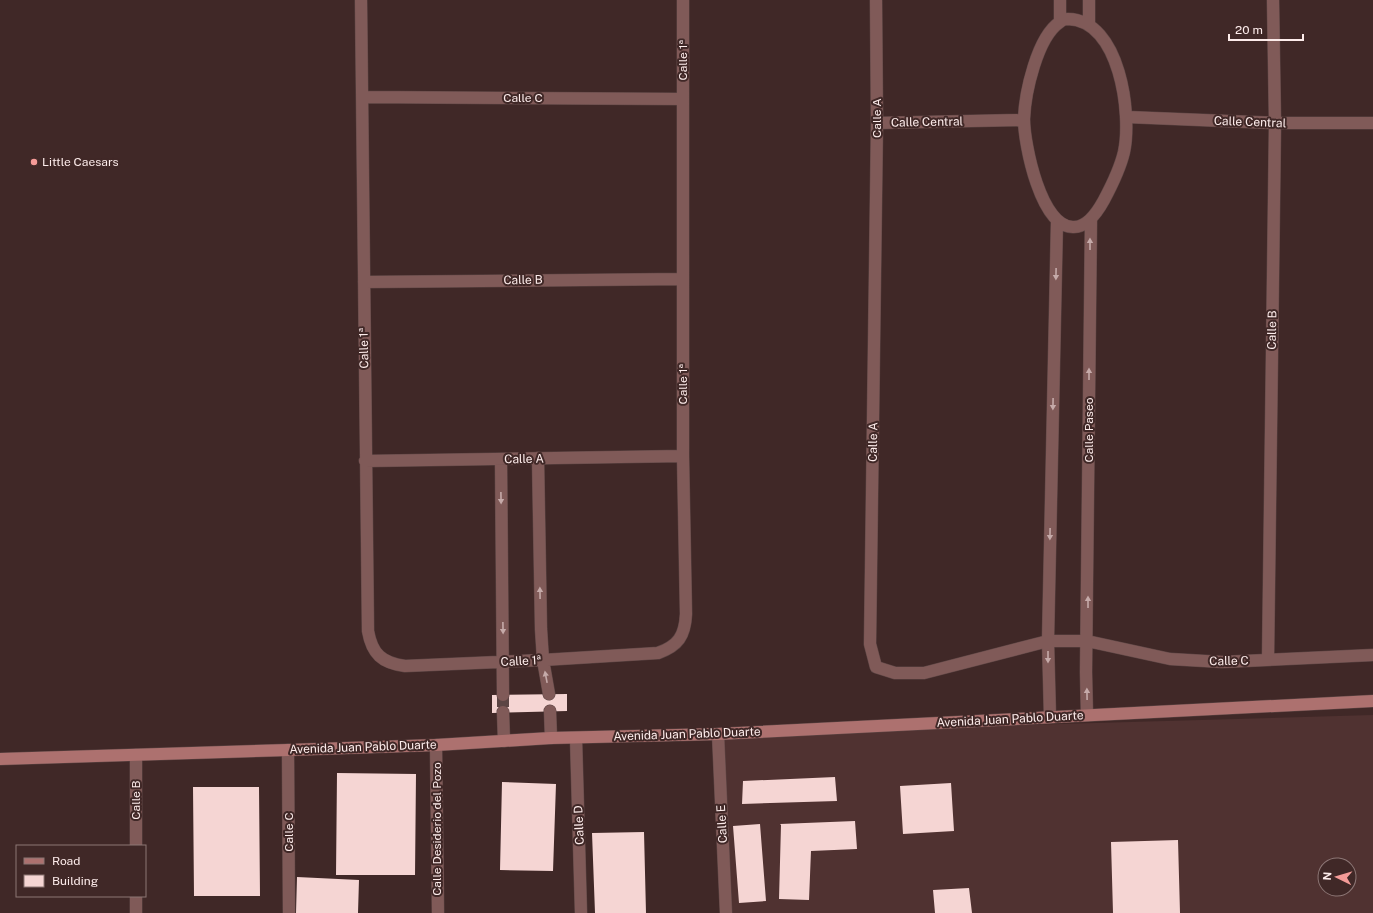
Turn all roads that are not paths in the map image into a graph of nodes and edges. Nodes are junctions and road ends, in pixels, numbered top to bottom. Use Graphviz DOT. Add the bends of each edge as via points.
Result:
graph roads {
  1 [pos="361,0"];
  2 [pos="683,0"];
  3 [pos="876,0"];
  4 [pos="1060,0"];
  5 [pos="1089,0"];
  6 [pos="1273,0"];
  7 [pos="1060,22"];
  8 [pos="1090,24"];
  9 [pos="362,97"];
  10 [pos="683,99"];
  11 [pos="1127,117"];
  12 [pos="1024,120"];
  13 [pos="877,123"];
  14 [pos="1274,123"];
  15 [pos="1373,123"];
  16 [pos="1091,219"];
  17 [pos="1057,221"];
  18 [pos="683,279"];
  19 [pos="364,282"];
  20 [pos="683,456"];
  21 [pos="538,458"];
  22 [pos="501,459"];
  23 [pos="366,461"];
  24 [pos="1048,640"];
  25 [pos="1087,641"];
  26 [pos="1373,654"];
  27 [pos="543,660"];
  28 [pos="1268,660"];
  29 [pos="503,662"];
  30 [pos="549,694"];
  31 [pos="503,695"];
  32 [pos="1373,701"];
  33 [pos="550,711"];
  34 [pos="503,712"];
  35 [pos="1087,716"];
  36 [pos="1050,717"];
  37 [pos="718,734"];
  38 [pos="551,738"];
  39 [pos="576,738"];
  40 [pos="504,741"];
  41 [pos="436,745"];
  42 [pos="288,750"];
  43 [pos="136,755"];
  44 [pos="0,759"];
  45 [pos="136,845"];
  46 [pos="136,897"];
  47 [pos="136,913"];
  48 [pos="289,913"];
  49 [pos="438,913"];
  50 [pos="581,913"];
  51 [pos="726,913"];
  1 -- 9 [label="street, Calle 1ª"];
  2 -- 10 [label="street, Calle 1ª"];
  3 -- 13 [label="street, Calle A"];
  4 -- 7 [label="street"];
  5 -- 8 [label="street"];
  6 -- 14 [label="street, Calle B"];
  7 -- 8 [label="street" via="1068,18"];
  7 -- 12 [label="street" via="1049,33 1032,71"];
  8 -- 11 [label="street" via="1112,54 1124,91"];
  9 -- 10 [label="street, Calle C"];
  9 -- 19 [label="street, Calle 1ª"];
  10 -- 18 [label="street, Calle 1ª"];
  11 -- 14 [label="street, Calle Central"];
  11 -- 16 [label="street" via="1124,152 1118,170 1112,186"];
  12 -- 13 [label="street, Calle Central"];
  12 -- 17 [label="street" via="1031,166 1042,197"];
  13 -- 24 [label="street, Calle A" via="870,644 876,667 895,673 924,673"];
  14 -- 15 [label="street, Calle Central"];
  14 -- 28 [label="street, Calle B"];
  16 -- 17 [label="street" via="1074,227"];
  25 -- 16 [label="street, Calle Paseo, one-way"];
  17 -- 24 [label="street, one-way"];
  18 -- 19 [label="street, Calle B"];
  18 -- 20 [label="street, Calle 1ª"];
  19 -- 23 [label="street, Calle 1ª"];
  20 -- 21 [label="street, Calle A"];
  20 -- 27 [label="street, Calle 1ª" via="686,625 676,644 658,653"];
  21 -- 22 [label="street, Calle A"];
  27 -- 21 [label="street, one-way"];
  22 -- 23 [label="street, Calle A"];
  22 -- 29 [label="street, one-way"];
  23 -- 29 [label="street, Calle 1ª" via="368,631 375,652 383,660 405,666"];
  24 -- 25 [label="street, Calle A"];
  24 -- 36 [label="street, one-way"];
  25 -- 28 [label="street, Calle C" via="1170,659 1222,662"];
  35 -- 25 [label="street, Calle Paseo, one-way"];
  26 -- 28 [label="street, Calle C"];
  27 -- 29 [label="street, Calle 1ª"];
  30 -- 27 [label="street, one-way"];
  29 -- 31 [label="street"];
  32 -- 35 [label="street, Avenida Juan Pablo Duarte"];
  33 -- 38 [label="street"];
  34 -- 40 [label="street"];
  35 -- 36 [label="street, Avenida Juan Pablo Duarte"];
  36 -- 37 [label="street, Avenida Juan Pablo Duarte"];
  37 -- 39 [label="street, Avenida Juan Pablo Duarte"];
  37 -- 51 [label="street, Calle E"];
  38 -- 39 [label="street, Avenida Juan Pablo Duarte"];
  38 -- 40 [label="street, Avenida Juan Pablo Duarte"];
  39 -- 50 [label="street, Calle D"];
  40 -- 41 [label="street, Avenida Juan Pablo Duarte"];
  41 -- 42 [label="street, Avenida Juan Pablo Duarte"];
  41 -- 49 [label="street, Calle Desiderio del Pozo"];
  42 -- 43 [label="street, Avenida Juan Pablo Duarte"];
  42 -- 48 [label="street, Calle C"];
  43 -- 44 [label="street, Avenida Juan Pablo Duarte"];
  43 -- 45 [label="street, Calle B"];
  46 -- 47 [label="street"];
}
